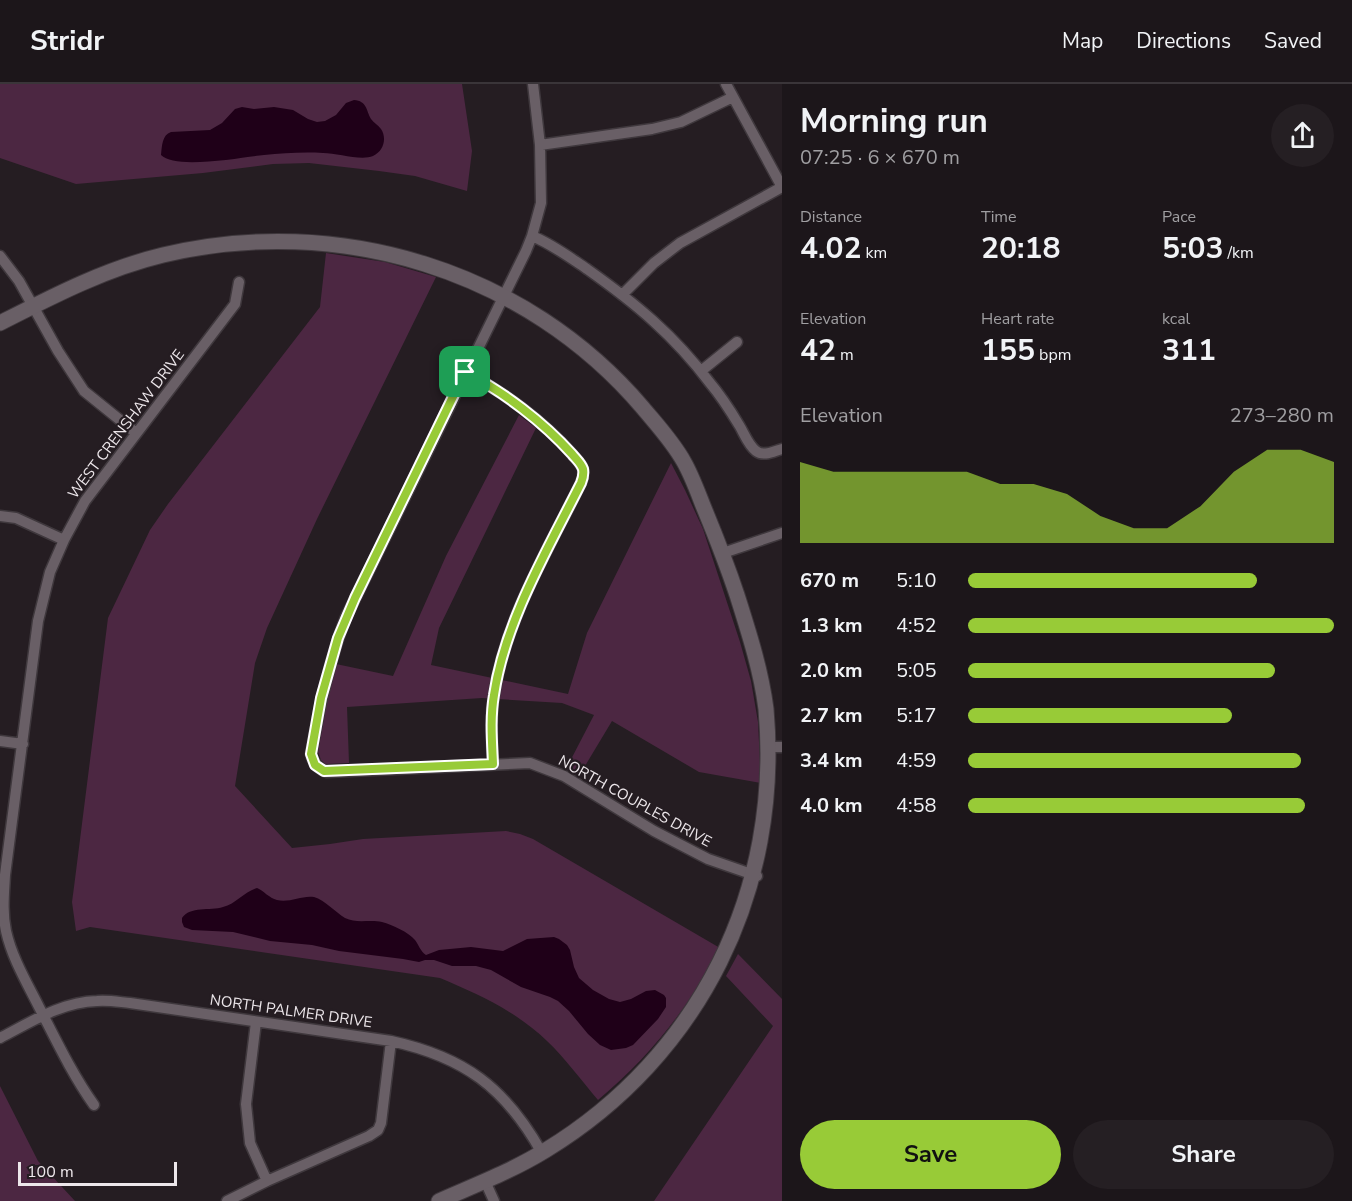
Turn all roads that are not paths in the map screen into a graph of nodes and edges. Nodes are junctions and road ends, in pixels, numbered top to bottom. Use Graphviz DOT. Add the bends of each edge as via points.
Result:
graph roads {
  1 [pos="533,84"];
  2 [pos="726,84"];
  3 [pos="733,97"];
  4 [pos="540,145"];
  5 [pos="782,187"];
  6 [pos="532,236"];
  7 [pos="0,256"];
  8 [pos="239,282"];
  9 [pos="623,294"];
  10 [pos="503,296"];
  11 [pos="34,306"];
  12 [pos="0,323"];
  13 [pos="737,342"];
  14 [pos="701,371"];
  15 [pos="465,372"];
  16 [pos="136,433"];
  17 [pos="782,449"];
  18 [pos="0,516"];
  19 [pos="782,533"];
  20 [pos="64,540"];
  21 [pos="723,553"];
  22 [pos="0,741"];
  23 [pos="23,744"];
  24 [pos="776,747"];
  25 [pos="493,764"];
  26 [pos="3,874"];
  27 [pos="757,876"];
  28 [pos="43,1016"];
  29 [pos="256,1022"];
  30 [pos="0,1038"];
  31 [pos="391,1041"];
  32 [pos="94,1105"];
  33 [pos="542,1152"];
  34 [pos="267,1181"];
  35 [pos="485,1181"];
  36 [pos="227,1201"];
  37 [pos="439,1201"];
  38 [pos="494,1201"];
  1 -- 4 [label="street"];
  2 -- 3 [label="street"];
  3 -- 4 [label="street" via="681,122"];
  3 -- 5 [label="street"];
  4 -- 6 [label="street" via="541,203"];
  5 -- 9 [label="street" via="680,243"];
  6 -- 9 [label="street"];
  6 -- 10 [label="street"];
  7 -- 11 [label="street"];
  8 -- 16 [label="street, WEST CRENSHAW DRIVE" via="235,304"];
  9 -- 14 [label="street" via="662,328"];
  10 -- 11 [label="street" via="457,275 393,254 320,243 254,242 201,247 146,259 92,278"];
  10 -- 15 [label="street"];
  10 -- 21 [label="street" via="534,313 590,354 669,438 686,465"];
  11 -- 12 [label="street"];
  11 -- 16 [label="street" via="84,391"];
  13 -- 14 [label="street"];
  14 -- 17 [label="street" via="750,444 760,453"];
  15 -- 25 [label="street" via="534,417 561,441 584,474 503,651 493,705"];
  15 -- 25 [label="street, NORTH COUPLES DRIVE" via="338,638 311,754 318,767 327,772"];
  16 -- 20 [label="street, WEST CRENSHAW DRIVE" via="85,501"];
  18 -- 20 [label="street" via="16,518"];
  19 -- 21 [label="street"];
  20 -- 23 [label="street, WEST CRENSHAW DRIVE" via="41,609"];
  21 -- 24 [label="street" via="750,637"];
  22 -- 23 [label="street"];
  23 -- 26 [label="street, WEST CRENSHAW DRIVE"];
  24 -- 27 [label="street"];
  25 -- 27 [label="street, NORTH COUPLES DRIVE" via="530,763 564,776 708,859"];
  26 -- 28 [label="street, WEST CRENSHAW DRIVE" via="7,934"];
  27 -- 33 [label="street" via="717,975 683,1026 613,1101"];
  28 -- 29 [label="street, NORTH PALMER DRIVE" via="82,1002 111,1001"];
  28 -- 30 [label="street, NORTH PALMER DRIVE"];
  28 -- 32 [label="street, WEST CRENSHAW DRIVE"];
  29 -- 31 [label="street, NORTH PALMER DRIVE"];
  29 -- 34 [label="street" via="246,1104 250,1143"];
  31 -- 33 [label="street, NORTH PALMER DRIVE" via="452,1060 478,1076 512,1107"];
  31 -- 34 [label="street" via="378,1130"];
  33 -- 35 [label="street"];
  34 -- 36 [label="street"];
  35 -- 37 [label="street"];
  35 -- 38 [label="street"];
}
